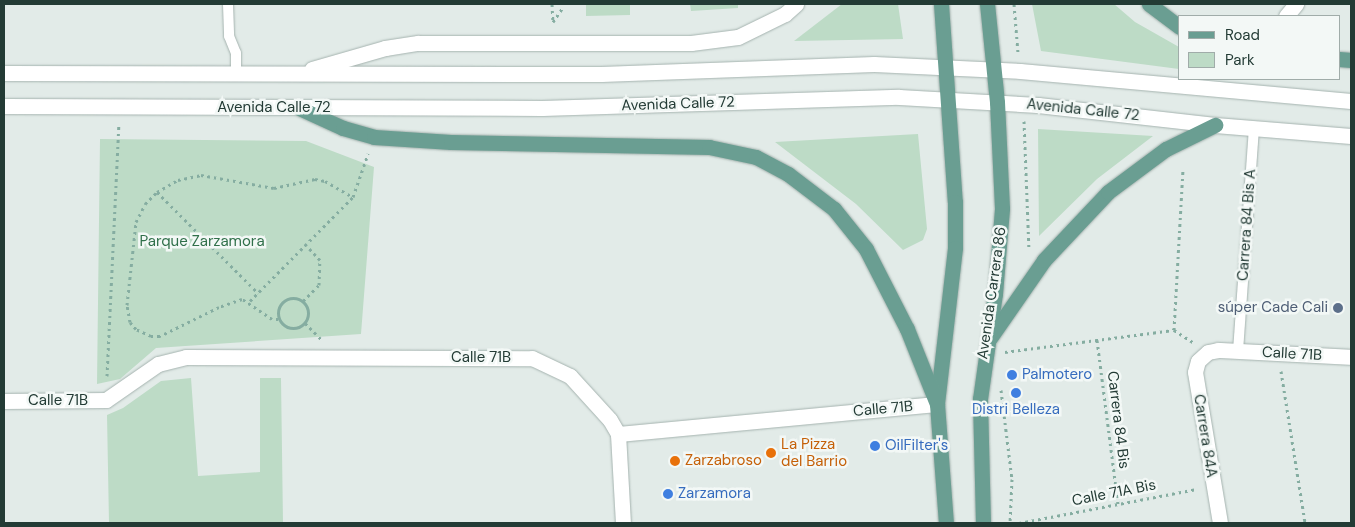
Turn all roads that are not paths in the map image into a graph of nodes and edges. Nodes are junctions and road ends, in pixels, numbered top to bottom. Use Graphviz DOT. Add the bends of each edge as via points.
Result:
graph roads {
  1 [pos="228,4"];
  2 [pos="796,4"];
  3 [pos="941,4"];
  4 [pos="987,4"];
  5 [pos="1151,4"];
  6 [pos="1296,4"];
  7 [pos="1287,15"];
  8 [pos="1178,26"];
  9 [pos="946,67"];
  10 [pos="994,70"];
  11 [pos="4,73"];
  12 [pos="236,73"];
  13 [pos="299,74"];
  14 [pos="949,100"];
  15 [pos="1351,101"];
  16 [pos="997,102"];
  17 [pos="4,106"];
  18 [pos="299,108"];
  19 [pos="1215,125"];
  20 [pos="1254,128"];
  21 [pos="1351,136"];
  22 [pos="986,344"];
  23 [pos="1238,351"];
  24 [pos="1208,352"];
  25 [pos="1351,357"];
  26 [pos="4,401"];
  27 [pos="937,404"];
  28 [pos="618,434"];
  29 [pos="624,523"];
  30 [pos="946,523"];
  31 [pos="983,523"];
  32 [pos="1220,523"];
  1 -- 12 [label="lane" via="229,36 236,53"];
  2 -- 13 [label="main road" via="786,14 738,37 719,40 692,43 418,42 384,48"];
  3 -- 9 [label="main road"];
  4 -- 10 [label="main road, Avenida Carrera 86"];
  5 -- 8 [label="main road"];
  6 -- 7 [label="main road"];
  9 -- 10 [label="main road"];
  9 -- 13 [label="main road" via="874,64 601,74"];
  9 -- 14 [label="main road"];
  10 -- 15 [label="main road"];
  10 -- 16 [label="main road, Avenida Carrera 86"];
  11 -- 12 [label="main road"];
  12 -- 13 [label="main road"];
  14 -- 16 [label="main road, Avenida Calle 72"];
  14 -- 18 [label="main road, Avenida Calle 72" via="848,98 552,108"];
  14 -- 27 [label="main road" via="955,240"];
  16 -- 19 [label="main road, Avenida Calle 72"];
  16 -- 22 [label="main road, Avenida Carrera 86" via="1001,245"];
  17 -- 18 [label="main road, Avenida Calle 72"];
  18 -- 27 [label="main road" via="343,128 374,137 709,148 756,157 815,193 855,234 881,275"];
  19 -- 20 [label="main road, Avenida Calle 72"];
  19 -- 22 [label="main road" via="1166,149 1108,192 1044,260"];
  20 -- 21 [label="main road, Avenida Calle 72"];
  20 -- 23 [label="lane, Carrera 84 Bis A"];
  22 -- 31 [label="main road, Avenida Carrera 86" via="980,399"];
  23 -- 24 [label="main road, Calle 71B"];
  23 -- 25 [label="main road, Calle 71B"];
  24 -- 32 [label="main road, Carrera 84A" via="1198,361 1195,372"];
  26 -- 28 [label="main road, Calle 71B" via="106,400 158,364 186,357 532,358 570,376 599,404"];
  27 -- 28 [label="main road, Calle 71B"];
  27 -- 30 [label="main road"];
  28 -- 29 [label="main road"];
}
